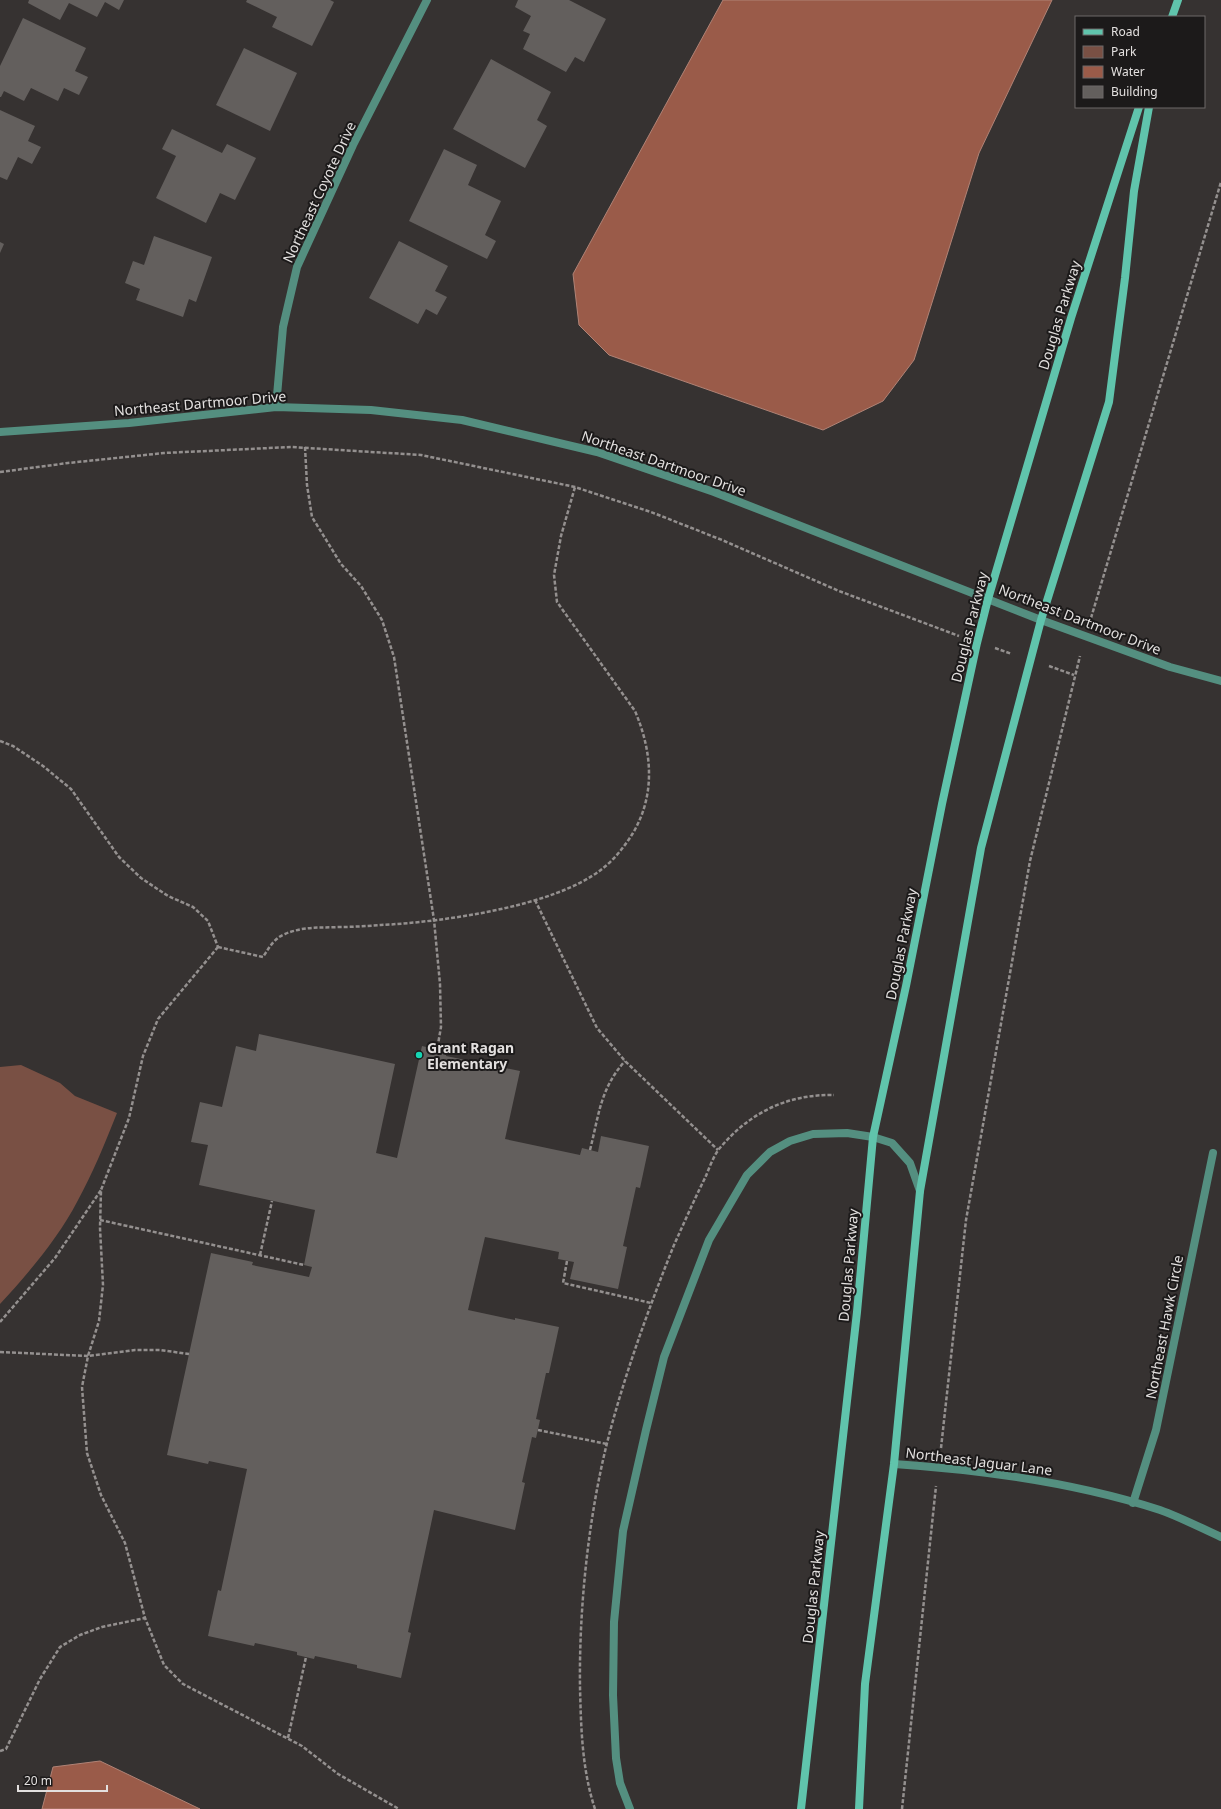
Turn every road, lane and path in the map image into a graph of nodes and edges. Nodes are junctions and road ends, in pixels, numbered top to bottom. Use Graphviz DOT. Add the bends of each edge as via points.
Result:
graph roads {
  1 [pos="427,0"];
  2 [pos="1178,0"];
  3 [pos="1172,16"];
  4 [pos="1139,108"];
  5 [pos="1149,108"];
  6 [pos="1221,182"];
  7 [pos="276,407"];
  8 [pos="0,432"];
  9 [pos="305,447"];
  10 [pos="0,472"];
  11 [pos="575,487"];
  12 [pos="988,599"];
  13 [pos="1041,620"];
  14 [pos="1085,636"];
  15 [pos="977,643"];
  16 [pos="1030,659"];
  17 [pos="1074,675"];
  18 [pos="1221,681"];
  19 [pos="0,741"];
  20 [pos="535,900"];
  21 [pos="434,920"];
  22 [pos="218,947"];
  23 [pos="437,1050"];
  24 [pos="625,1062"];
  25 [pos="834,1095"];
  26 [pos="873,1137"];
  27 [pos="590,1150"];
  28 [pos="1213,1153"];
  29 [pos="101,1190"];
  30 [pos="920,1191"];
  31 [pos="272,1201"];
  32 [pos="100,1220"];
  33 [pos="260,1255"];
  34 [pos="566,1261"];
  35 [pos="304,1265"];
  36 [pos="651,1303"];
  37 [pos="0,1322"];
  38 [pos="0,1352"];
  39 [pos="189,1354"];
  40 [pos="88,1356"];
  41 [pos="538,1430"];
  42 [pos="607,1444"];
  43 [pos="894,1464"];
  44 [pos="938,1467"];
  45 [pos="1133,1503"];
  46 [pos="1221,1537"];
  47 [pos="145,1618"];
  48 [pos="306,1657"];
  49 [pos="288,1738"];
  50 [pos="0,1751"];
  51 [pos="399,1809"];
  52 [pos="630,1809"];
  53 [pos="801,1809"];
  54 [pos="859,1809"];
  55 [pos="902,1809"];
  1 -- 7 [label="street, Northeast Coyote Drive" via="353,145 297,267 283,327"];
  2 -- 3 [label="street"];
  4 -- 12 [label="street, Douglas Parkway" via="1071,318"];
  5 -- 13 [label="street" via="1134,191 1109,402"];
  6 -- 14 [label="path"];
  7 -- 8 [label="street, Northeast Dartmoor Drive" via="129,424"];
  7 -- 12 [label="street, Northeast Dartmoor Drive" via="370,410 462,420 597,452 714,492"];
  9 -- 10 [label="path" via="164,453"];
  9 -- 11 [label="path" via="421,455"];
  9 -- 21 [label="path" via="312,518 336,558 361,586 382,620 394,657"];
  11 -- 15 [label="path" via="651,512 839,591"];
  11 -- 20 [label="path" via="561,536 554,575 557,602 635,711 649,754 649,783 641,819 624,847 602,870 570,888"];
  12 -- 13 [label="street, Northeast Dartmoor Drive"];
  12 -- 15 [label="street, Douglas Parkway"];
  13 -- 14 [label="street, Northeast Dartmoor Drive"];
  13 -- 16 [label="street"];
  14 -- 17 [label="path"];
  14 -- 18 [label="street, Northeast Dartmoor Drive" via="1170,667"];
  15 -- 16 [label="path"];
  15 -- 26 [label="street, Douglas Parkway"];
  16 -- 17 [label="path"];
  16 -- 30 [label="street" via="981,848"];
  17 -- 44 [label="path" via="1030,861 966,1220"];
  19 -- 22 [label="path" via="13,746 43,766 71,789 119,856 141,878 168,896 193,907 208,922"];
  20 -- 21 [label="path"];
  20 -- 24 [label="path" via="597,1028"];
  21 -- 22 [label="path" via="410,924 312,927 284,934 273,942 263,957"];
  21 -- 23 [label="path" via="441,1027"];
  22 -- 29 [label="path" via="158,1019 143,1056 129,1118"];
  24 -- 25 [label="path" via="718,1150 748,1121 773,1106 814,1095"];
  24 -- 27 [label="path" via="613,1074 604,1091"];
  26 -- 30 [label="street" via="892,1143 910,1163"];
  26 -- 52 [label="street" via="847,1133 813,1134 790,1141 770,1152 747,1175 709,1240 664,1357 623,1531 614,1622 613,1695 616,1758 620,1783"];
  26 -- 53 [label="street, Douglas Parkway" via="857,1312"];
  28 -- 45 [label="street, Northeast Hawk Circle" via="1156,1430"];
  29 -- 32 [label="path"];
  29 -- 37 [label="path" via="55,1258"];
  30 -- 43 [label="street"];
  31 -- 33 [label="path"];
  32 -- 33 [label="path"];
  32 -- 40 [label="path" via="104,1285 98,1321"];
  33 -- 35 [label="path"];
  34 -- 36 [label="path" via="563,1283"];
  38 -- 40 [label="path"];
  39 -- 40 [label="path" via="134,1350"];
  40 -- 47 [label="path" via="82,1387 87,1453 101,1495 125,1543"];
  41 -- 42 [label="path"];
  43 -- 44 [label="street, Northeast Jaguar Lane"];
  43 -- 54 [label="street" via="865,1684"];
  44 -- 45 [label="street, Northeast Jaguar Lane" via="1025,1477 1084,1489"];
  44 -- 55 [label="path"];
  45 -- 46 [label="street, Northeast Jaguar Lane" via="1160,1510"];
  47 -- 49 [label="path" via="164,1665 183,1684"];
  47 -- 50 [label="path" via="102,1627 80,1635 60,1647 40,1679 6,1749"];
  48 -- 49 [label="path"];
  49 -- 51 [label="path" via="338,1774"];
}
